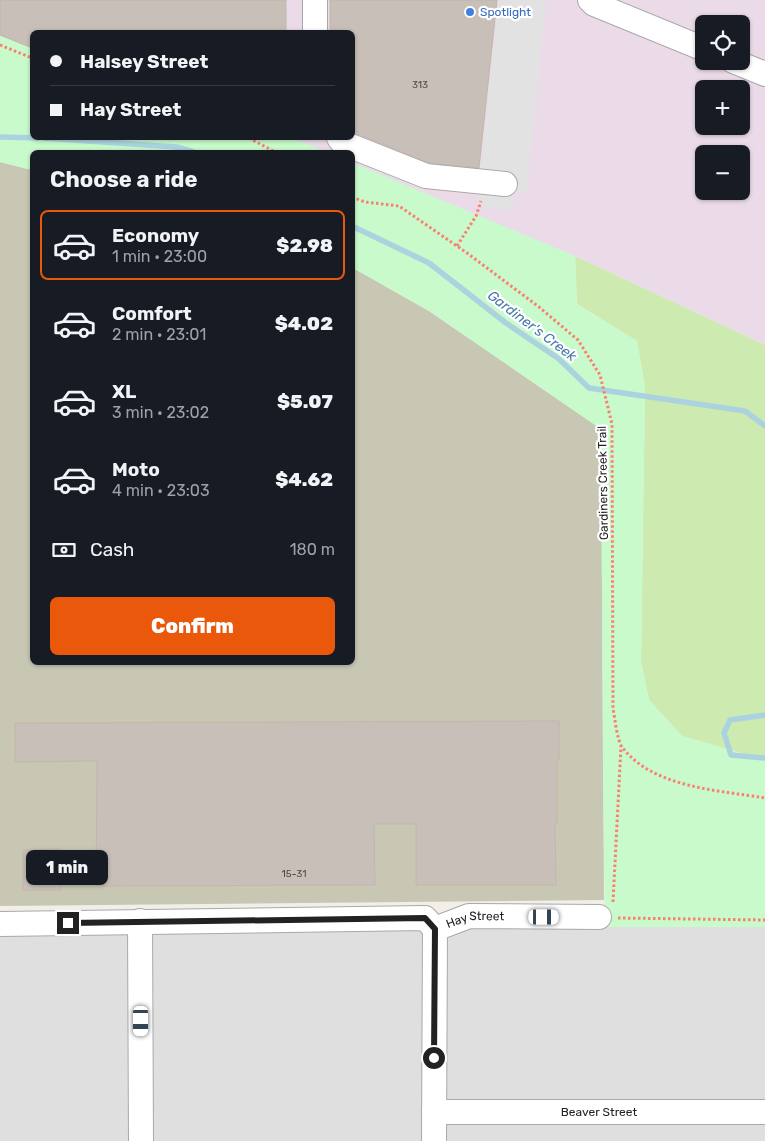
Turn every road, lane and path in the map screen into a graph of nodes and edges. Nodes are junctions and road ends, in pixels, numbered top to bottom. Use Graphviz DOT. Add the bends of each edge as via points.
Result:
graph roads {
  1 [pos="315,0"];
  2 [pos="590,0"];
  3 [pos="315,30"];
  4 [pos="0,45"];
  5 [pos="695,45"];
  6 [pos="30,57"];
  7 [pos="750,68"];
  8 [pos="765,74"];
  9 [pos="253,140"];
  10 [pos="341,140"];
  11 [pos="271,150"];
  12 [pos="505,184"];
  13 [pos="355,198"];
  14 [pos="480,205"];
  15 [pos="457,246"];
  16 [pos="621,746"];
  17 [pos="765,798"];
  18 [pos="605,917"];
  19 [pos="765,920"];
  20 [pos="140,921"];
  21 [pos="0,924"];
  22 [pos="435,929"];
  23 [pos="434,1112"];
  24 [pos="765,1112"];
  25 [pos="142,1141"];
  26 [pos="434,1141"];
  1 -- 3 [label="street"];
  2 -- 5 [label="street"];
  4 -- 6 [label="path"];
  7 -- 8 [label="street"];
  9 -- 11 [label="path"];
  10 -- 12 [label="street" via="426,176"];
  13 -- 15 [label="path, Gardiners Creek Trail" via="399,206"];
  14 -- 15 [label="path"];
  15 -- 16 [label="path, Gardiners Creek Trail" via="539,306 578,340 600,375 612,424 613,709"];
  16 -- 17 [label="path" via="647,769 678,783"];
  16 -- 18 [label="path, Gardiners Creek Trail"];
  18 -- 19 [label="path"];
  18 -- 22 [label="street, Hay Street" via="469,916"];
  20 -- 21 [label="street, Hay Street"];
  20 -- 22 [label="street, Hay Street" via="425,918"];
  20 -- 25 [label="street"];
  22 -- 23 [label="street"];
  23 -- 24 [label="street, Beaver Street"];
  23 -- 26 [label="street"];
}
